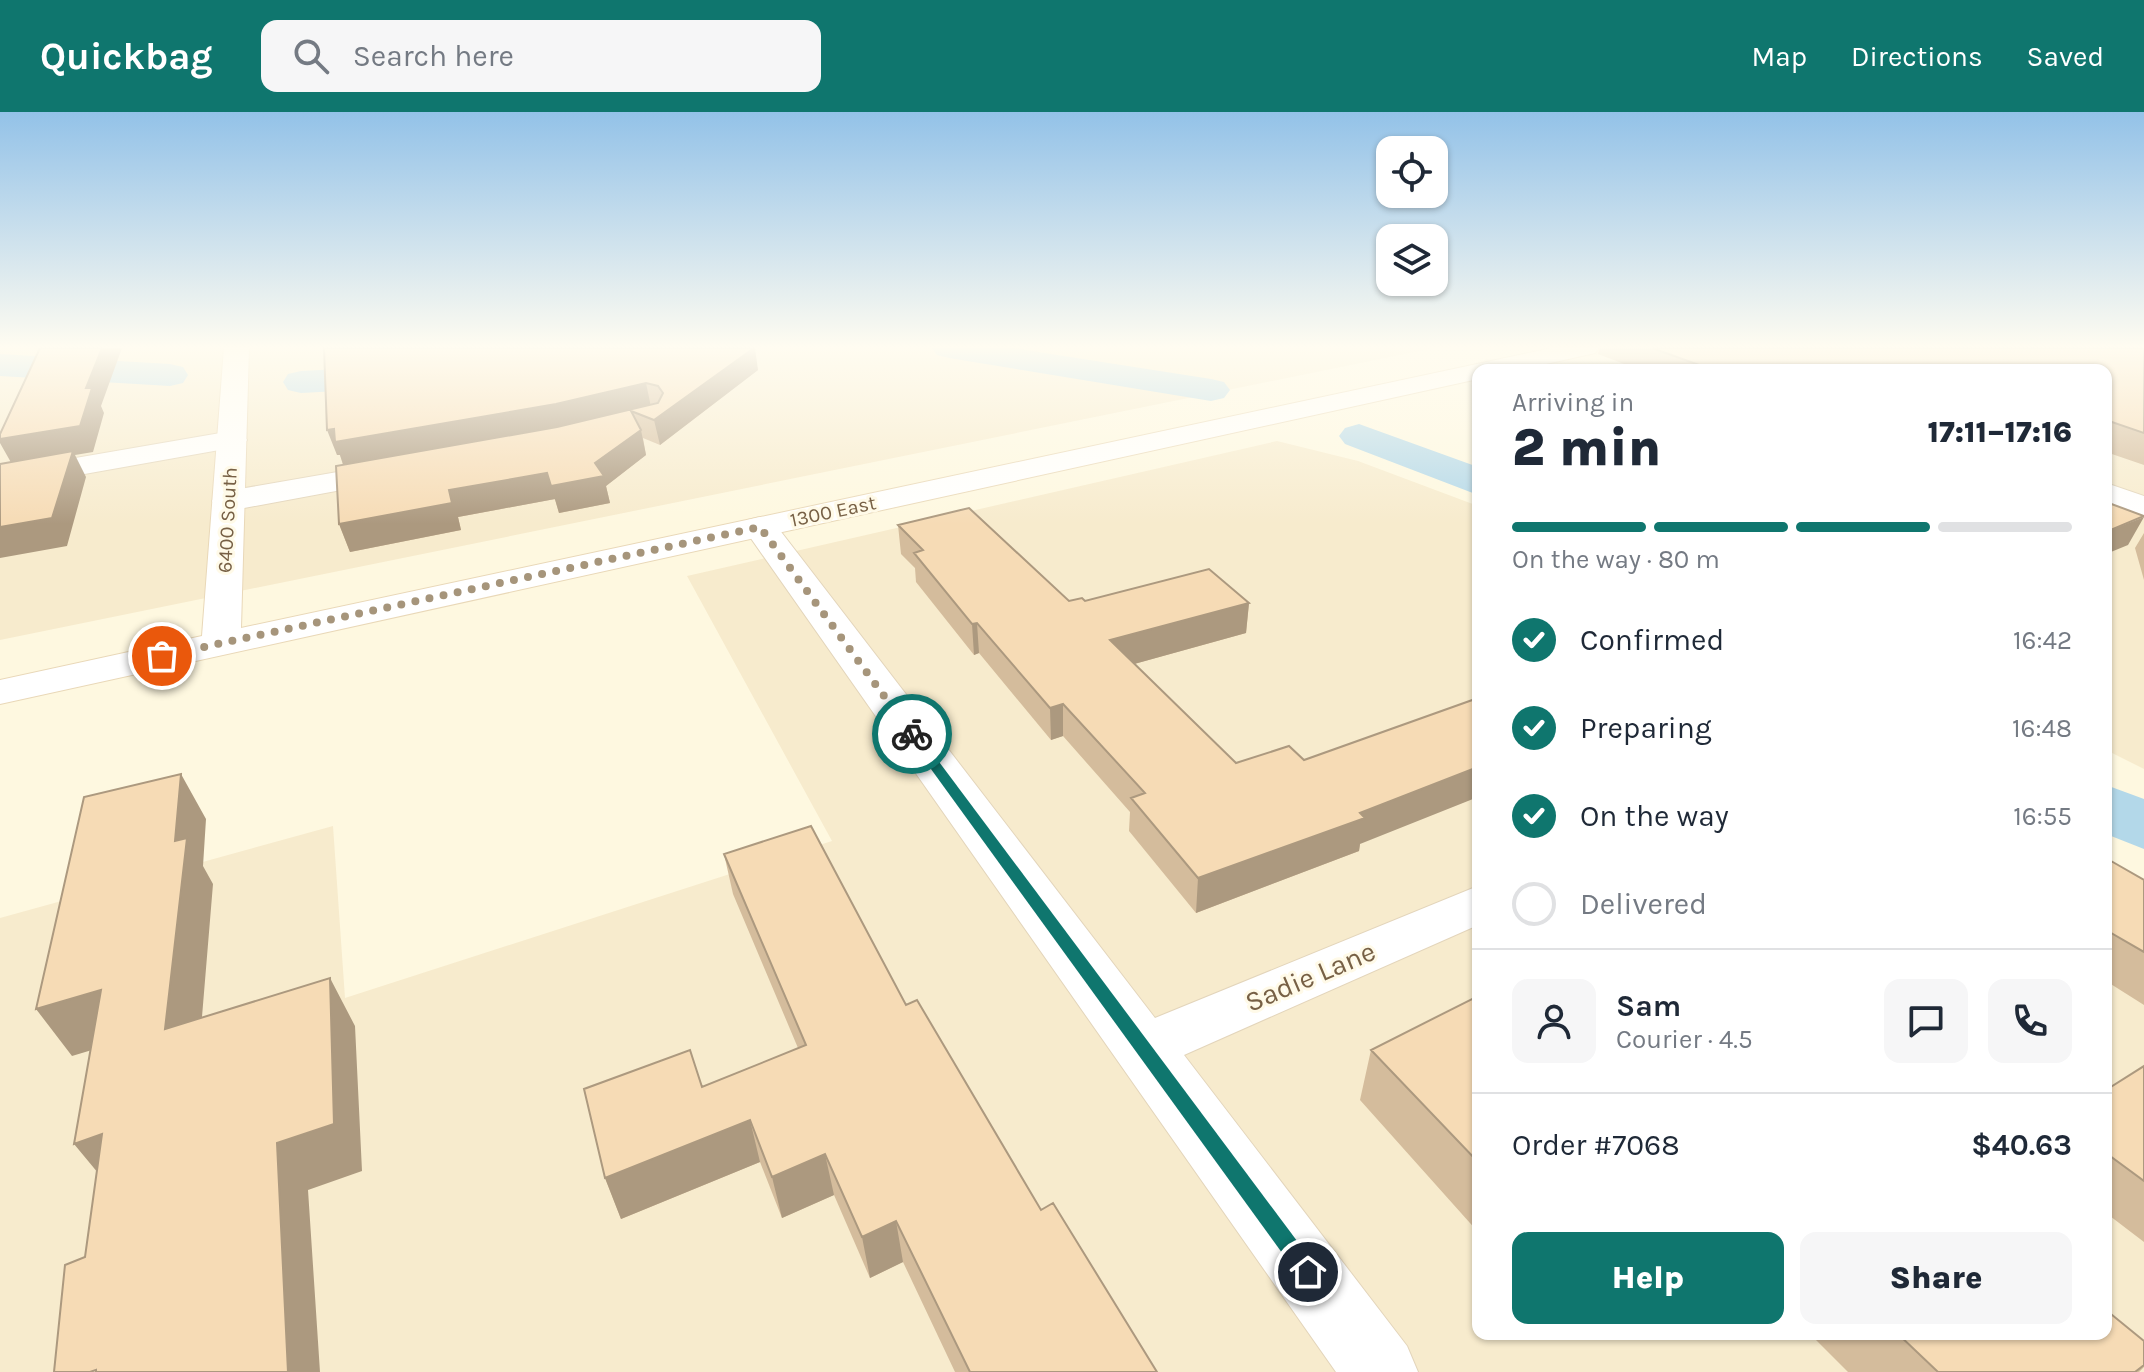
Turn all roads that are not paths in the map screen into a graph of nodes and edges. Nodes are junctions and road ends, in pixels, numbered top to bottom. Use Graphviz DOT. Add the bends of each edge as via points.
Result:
graph roads {
  1 [pos="233,407"];
  2 [pos="1311,407"];
  3 [pos="232,440"];
  4 [pos="423,466"];
  5 [pos="0,480"];
  6 [pos="2112,495"];
  7 [pos="228,501"];
  8 [pos="2144,507"];
  9 [pos="760,527"];
  10 [pos="221,644"];
  11 [pos="0,692"];
  12 [pos="1472,907"];
  13 [pos="1142,1048"];
  14 [pos="1381,1372"];
  1 -- 3 [label="street, 6400 South"];
  2 -- 9 [label="street, 1300 East"];
  3 -- 5 [label="street"];
  3 -- 7 [label="street, 6400 South"];
  4 -- 7 [label="street"];
  6 -- 8 [label="street"];
  7 -- 10 [label="street, 6400 South"];
  9 -- 10 [label="street, 1300 East"];
  9 -- 13 [label="street"];
  10 -- 11 [label="street, 1300 East"];
  12 -- 13 [label="street, Sadie Lane"];
  13 -- 14 [label="street"];
}
